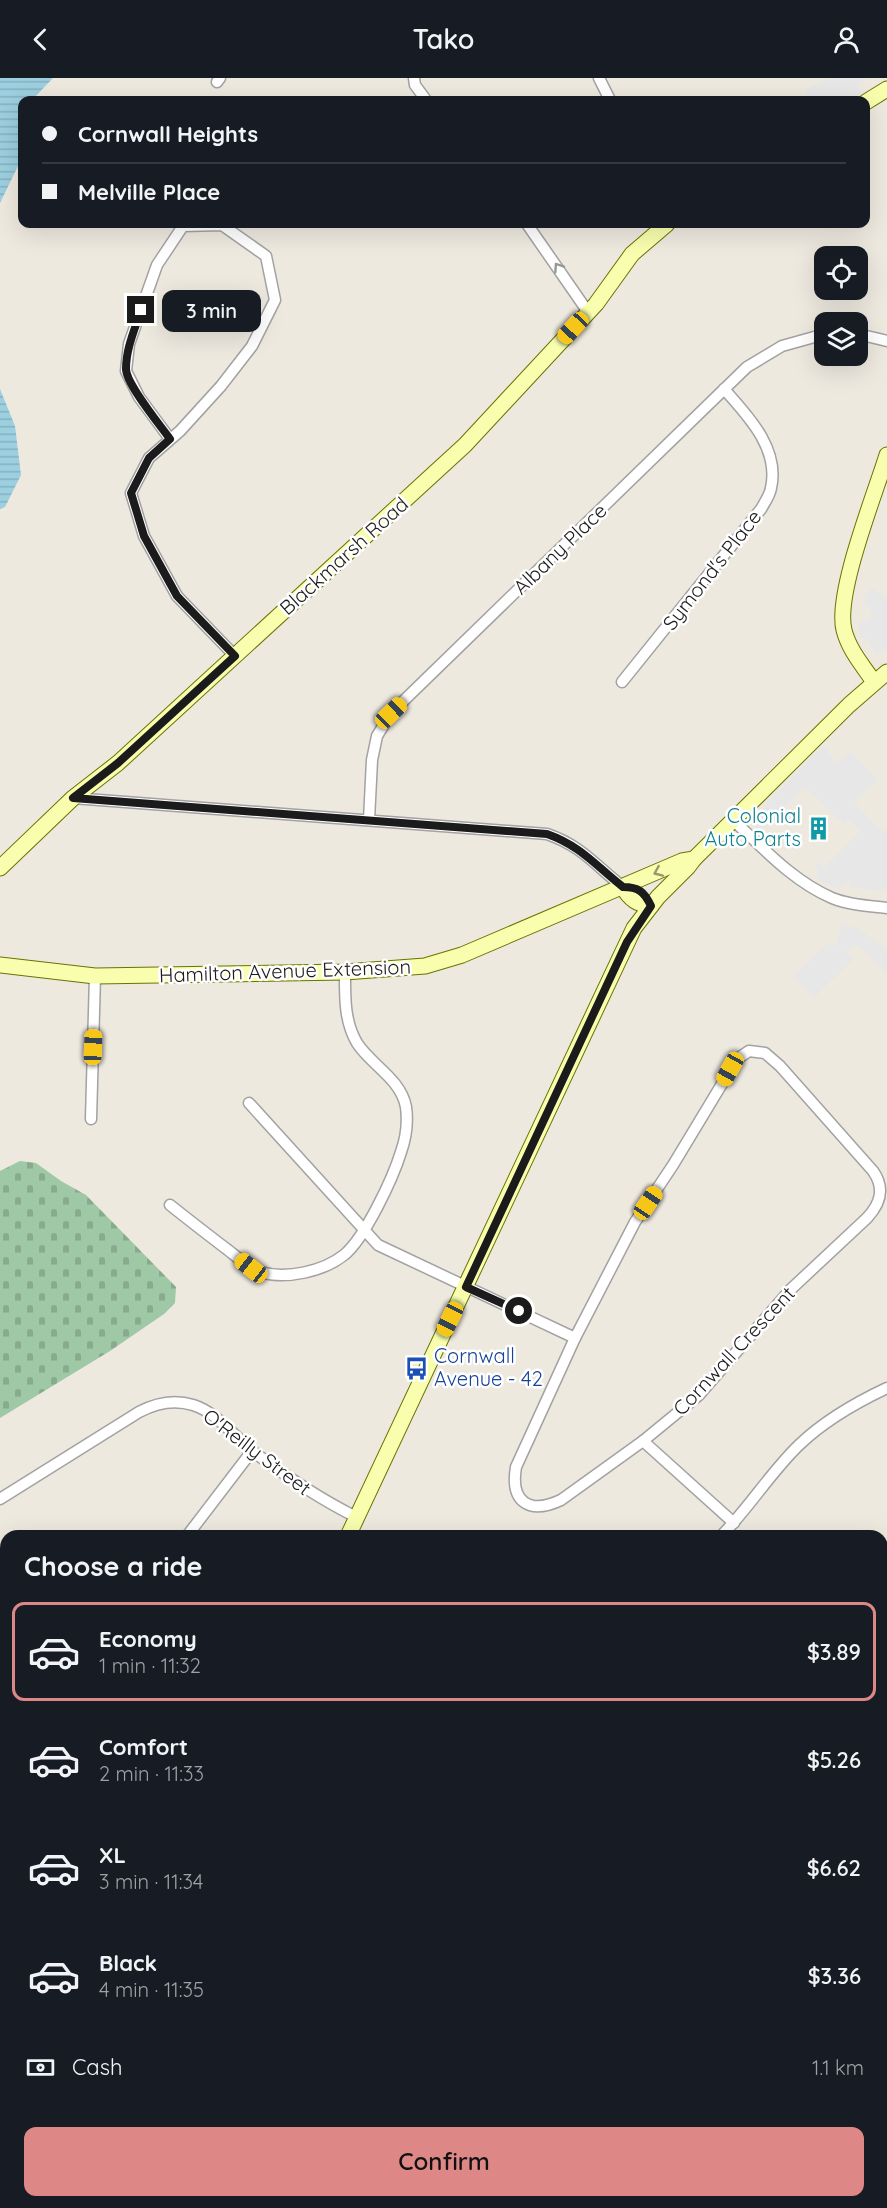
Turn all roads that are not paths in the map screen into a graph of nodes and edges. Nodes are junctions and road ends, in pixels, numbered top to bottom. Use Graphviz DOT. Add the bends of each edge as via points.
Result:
graph roads {
  1 [pos="599,78"];
  2 [pos="413,80"];
  3 [pos="887,89"];
  4 [pos="423,96"];
  5 [pos="608,96"];
  6 [pos="870,100"];
  7 [pos="182,228"];
  8 [pos="226,228"];
  9 [pos="530,228"];
  10 [pos="662,228"];
  11 [pos="588,312"];
  12 [pos="868,336"];
  13 [pos="814,337"];
  14 [pos="887,341"];
  15 [pos="724,388"];
  16 [pos="170,439"];
  17 [pos="887,456"];
  18 [pos="235,656"];
  19 [pos="887,672"];
  20 [pos="622,682"];
  21 [pos="874,682"];
  22 [pos="73,798"];
  23 [pos="369,820"];
  24 [pos="734,820"];
  25 [pos="694,859"];
  26 [pos="0,868"];
  27 [pos="623,887"];
  28 [pos="651,906"];
  29 [pos="887,908"];
  30 [pos="0,965"];
  31 [pos="345,972"];
  32 [pos="95,976"];
  33 [pos="249,1102"];
  34 [pos="91,1119"];
  35 [pos="170,1205"];
  36 [pos="364,1230"];
  37 [pos="466,1287"];
  38 [pos="575,1338"];
  39 [pos="887,1388"];
  40 [pos="643,1441"];
  41 [pos="252,1451"];
  42 [pos="0,1499"];
  43 [pos="356,1517"];
  44 [pos="734,1523"];
  45 [pos="192,1530"];
  46 [pos="351,1530"];
  47 [pos="727,1530"];
  1 -- 5 [label="street"];
  2 -- 4 [label="street"];
  3 -- 6 [label="street"];
  7 -- 16 [label="street" via="157,265 129,344 126,371"];
  8 -- 16 [label="street" via="266,256 275,300 252,346 221,386"];
  11 -- 9 [label="street, one-way"];
  10 -- 11 [label="street, Blackmarsh Road" via="632,254"];
  11 -- 18 [label="street, Blackmarsh Road" via="465,445"];
  12 -- 14 [label="street"];
  13 -- 15 [label="street, Albany Place" via="766,354"];
  15 -- 20 [label="street, Symond's Place" via="756,424 772,469 771,488 761,509"];
  15 -- 23 [label="street, Albany Place" via="391,713 377,735"];
  16 -- 18 [label="street" via="149,458 131,493 144,536 177,596"];
  17 -- 21 [label="street" via="842,608 843,629 852,651"];
  18 -- 22 [label="street, Blackmarsh Road" via="118,763"];
  19 -- 21 [label="street"];
  21 -- 24 [label="street"];
  22 -- 23 [label="street"];
  22 -- 26 [label="street, Blackmarsh Road"];
  23 -- 27 [label="street" via="547,834 578,849"];
  24 -- 25 [label="street"];
  24 -- 29 [label="street" via="810,887 847,902"];
  25 -- 27 [label="street, Hamilton Avenue Extension, one-way"];
  25 -- 28 [label="street"];
  27 -- 28 [label="street" via="638,905"];
  27 -- 31 [label="street, Hamilton Avenue Extension" via="437,963"];
  28 -- 37 [label="street" via="627,942"];
  30 -- 32 [label="street, Hamilton Avenue Extension"];
  31 -- 32 [label="street, Hamilton Avenue Extension"];
  31 -- 36 [label="street" via="348,1017 354,1036 400,1091 407,1125 401,1153"];
  32 -- 34 [label="street"];
  33 -- 36 [label="street"];
  35 -- 36 [label="street" via="251,1268 272,1275 306,1272 331,1263 344,1255"];
  36 -- 37 [label="street" via="394,1254"];
  37 -- 38 [label="street"];
  37 -- 43 [label="street"];
  38 -- 40 [label="street, Cornwall Crescent" via="516,1467 517,1495 536,1507 555,1503"];
  38 -- 40 [label="street, Cornwall Crescent" via="635,1222 737,1059 748,1051 765,1053 873,1170 880,1185 879,1199 867,1218 783,1297 699,1395"];
  39 -- 44 [label="street" via="824,1424 797,1446"];
  40 -- 44 [label="street"];
  41 -- 42 [label="street, O'Reilly Street" via="194,1405 156,1404"];
  41 -- 43 [label="street, O'Reilly Street" via="300,1487"];
  41 -- 45 [label="street"];
  43 -- 46 [label="street"];
  44 -- 47 [label="street"];
}
